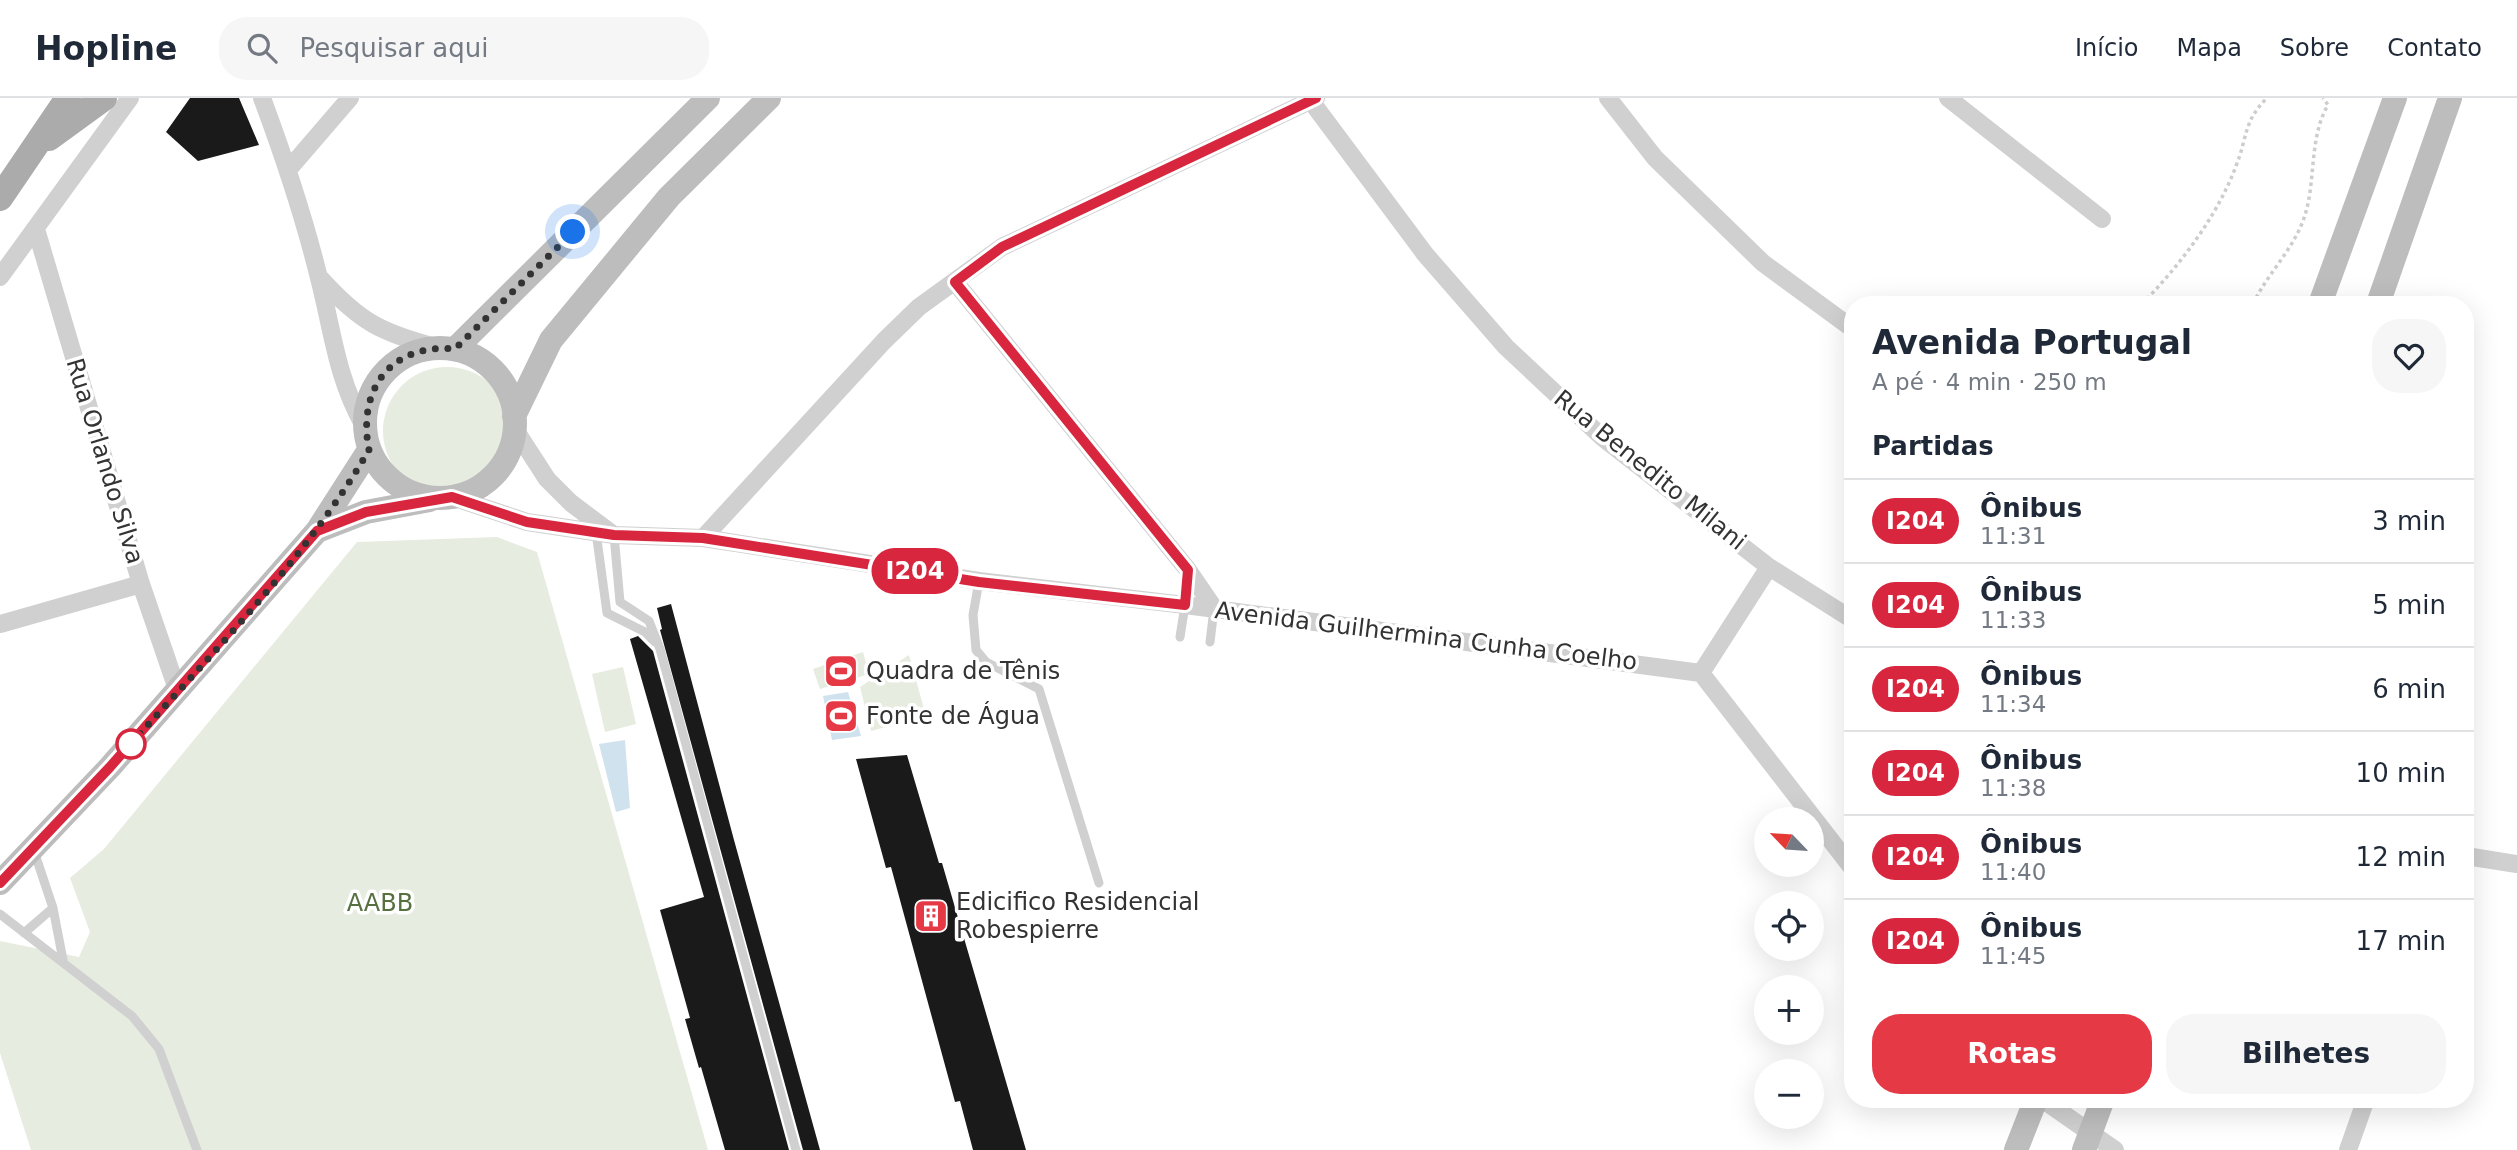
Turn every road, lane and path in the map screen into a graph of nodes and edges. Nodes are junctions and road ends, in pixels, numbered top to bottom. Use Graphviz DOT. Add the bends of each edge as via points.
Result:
graph roads {
  1 [pos="68,98"];
  2 [pos="104,98"];
  3 [pos="130,98"];
  4 [pos="262,98"];
  5 [pos="351,98"];
  6 [pos="708,98"];
  7 [pos="769,98"];
  8 [pos="1608,98"];
  9 [pos="1948,98"];
  10 [pos="2267,98"];
  11 [pos="2323,98"];
  12 [pos="2395,98"];
  13 [pos="2450,98"];
  14 [pos="1313,99"];
  15 [pos="28,154"];
  16 [pos="288,170"];
  17 [pos="0,198"];
  18 [pos="2102,219"];
  19 [pos="36,229"];
  20 [pos="0,277"];
  21 [pos="319,278"];
  22 [pos="955,282"];
  23 [pos="2150,296"];
  24 [pos="2258,296"];
  25 [pos="2323,296"];
  26 [pos="2381,296"];
  27 [pos="1844,322"];
  28 [pos="447,348"];
  29 [pos="514,422"];
  30 [pos="367,438"];
  31 [pos="444,498"];
  32 [pos="317,531"];
  33 [pos="605,534"];
  34 [pos="703,538"];
  35 [pos="1769,567"];
  36 [pos="1188,570"];
  37 [pos="979,582"];
  38 [pos="141,584"];
  39 [pos="1185,605"];
  40 [pos="1214,608"];
  41 [pos="1844,614"];
  42 [pos="0,624"];
  43 [pos="1180,637"];
  44 [pos="1210,642"];
  45 [pos="660,649"];
  46 [pos="1701,673"];
  47 [pos="178,692"];
  48 [pos="34,851"];
  49 [pos="1844,857"];
  50 [pos="2474,857"];
  51 [pos="2517,864"];
  52 [pos="0,883"];
  53 [pos="1099,883"];
  54 [pos="53,908"];
  55 [pos="0,914"];
  56 [pos="24,933"];
  57 [pos="63,960"];
  58 [pos="2032,1108"];
  59 [pos="2052,1108"];
  60 [pos="2100,1108"];
  61 [pos="2363,1108"];
  62 [pos="2087,1141"];
  63 [pos="197,1150"];
  64 [pos="796,1150"];
  65 [pos="2016,1150"];
  66 [pos="2115,1150"];
  67 [pos="2348,1150"];
  1 -- 15 [label="main road"];
  2 -- 15 [label="main road"];
  3 -- 19 [label="street"];
  4 -- 16 [label="street"];
  5 -- 16 [label="street"];
  6 -- 28 [label="street"];
  7 -- 29 [label="street" via="669,197 551,340"];
  8 -- 27 [label="street" via="1655,158 1763,263"];
  9 -- 18 [label="street"];
  10 -- 23 [label="path" via="2252,114 2237,165 2212,215"];
  11 -- 24 [label="path" via="2328,105 2319,120 2305,217"];
  12 -- 25 [label="street"];
  13 -- 26 [label="street"];
  14 -- 22 [label="street" via="1002,247"];
  14 -- 35 [label="street, Rua Benedito Milani" via="1424,254 1506,347 1603,438"];
  15 -- 17 [label="main road"];
  16 -- 21 [label="street"];
  19 -- 20 [label="street"];
  19 -- 38 [label="street, Rua Orlando Silva"];
  21 -- 28 [label="street" via="368,323 394,336"];
  21 -- 30 [label="street" via="339,372"];
  22 -- 34 [label="street" via="919,307 884,341"];
  22 -- 36 [label="street"];
  28 -- 29 [label="street" via="473,356 495,373 510,397"];
  28 -- 30 [label="street" via="415,352 394,363 368,402"];
  29 -- 31 [label="street" via="508,453 495,474 475,489"];
  29 -- 33 [label="street" via="547,479"];
  30 -- 31 [label="street" via="380,469 396,484 415,494"];
  30 -- 32 [label="street"];
  31 -- 32 [label="street" via="366,512"];
  31 -- 33 [label="street, Avenida Guilhermina Cunha Coelho" via="527,522"];
  32 -- 47 [label="street"];
  33 -- 34 [label="street, Avenida Guilhermina Cunha Coelho"];
  33 -- 45 [label="lane" via="620,602 649,621"];
  33 -- 45 [label="lane" via="607,613 645,632"];
  34 -- 37 [label="street, Avenida Guilhermina Cunha Coelho"];
  35 -- 41 [label="street, Rua Benedito Milani"];
  35 -- 46 [label="street"];
  36 -- 39 [label="street"];
  36 -- 40 [label="street"];
  37 -- 39 [label="street, Avenida Guilhermina Cunha Coelho"];
  37 -- 53 [label="lane" via="973,615 975,650 986,662 1039,689"];
  38 -- 42 [label="street"];
  38 -- 47 [label="street, Rua Orlando Silva"];
  39 -- 40 [label="street, Avenida Guilhermina Cunha Coelho"];
  39 -- 43 [label="lane"];
  40 -- 44 [label="lane"];
  40 -- 46 [label="street, Avenida Guilhermina Cunha Coelho"];
  45 -- 64 [label="lane"];
  46 -- 49 [label="street"];
  47 -- 48 [label="street"];
  48 -- 52 [label="street"];
  48 -- 54 [label="lane"];
  50 -- 51 [label="street"];
  54 -- 56 [label="lane"];
  54 -- 57 [label="lane"];
  55 -- 56 [label="lane"];
  56 -- 57 [label="lane"];
  57 -- 63 [label="lane" via="132,1016 159,1049"];
  58 -- 65 [label="street"];
  59 -- 62 [label="street"];
  60 -- 62 [label="street"];
  61 -- 67 [label="street"];
  62 -- 66 [label="street"];
}
